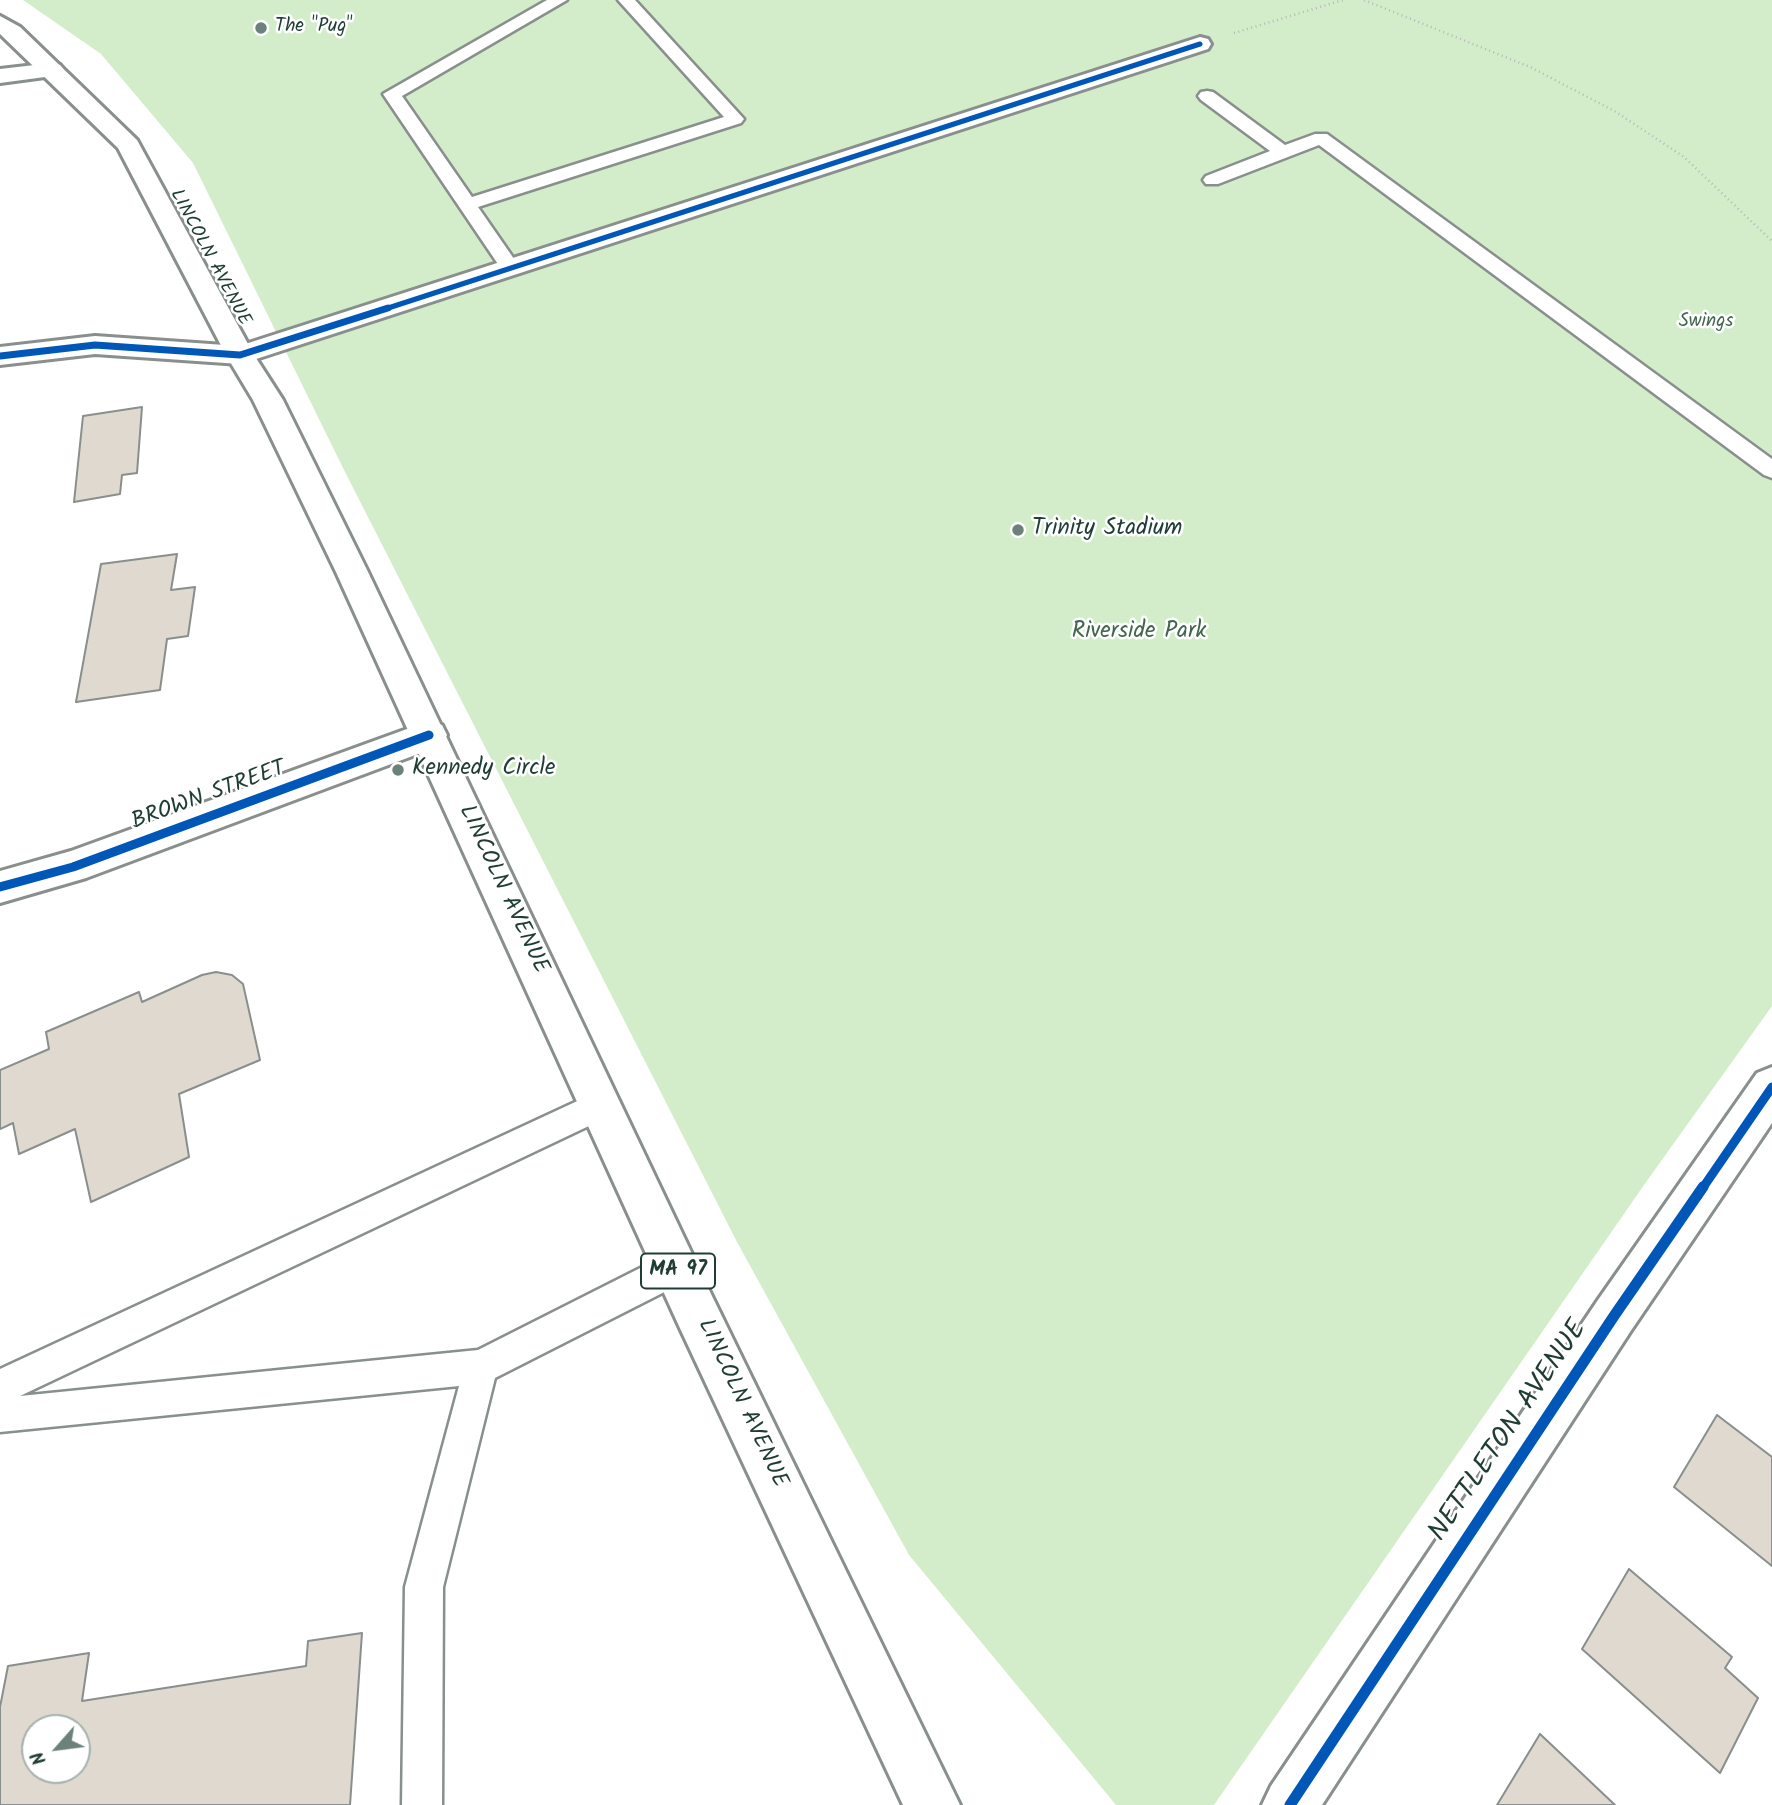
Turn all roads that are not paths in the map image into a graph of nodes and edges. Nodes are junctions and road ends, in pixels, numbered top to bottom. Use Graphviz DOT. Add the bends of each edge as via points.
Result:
graph roads {
  1 [pos="559,0"];
  2 [pos="626,0"];
  3 [pos="0,23"];
  4 [pos="1200,44"];
  5 [pos="52,70"];
  6 [pos="0,76"];
  7 [pos="1207,96"];
  8 [pos="1284,153"];
  9 [pos="1212,180"];
  10 [pos="467,205"];
  11 [pos="512,269"];
  12 [pos="240,355"];
  13 [pos="0,356"];
  14 [pos="1772,470"];
  15 [pos="429,735"];
  16 [pos="0,887"];
  17 [pos="1772,1087"];
  18 [pos="601,1105"];
  19 [pos="676,1268"];
  20 [pos="481,1367"];
  21 [pos="0,1387"];
  22 [pos="0,1415"];
  23 [pos="422,1805"];
  24 [pos="932,1805"];
  25 [pos="1290,1805"];
  1 -- 10 [label="lane" via="391,94"];
  2 -- 10 [label="lane" via="735,119"];
  3 -- 5 [label="street, LINCOLN AVENUE / MA 97"];
  4 -- 11 [label="street"];
  5 -- 6 [label="street"];
  5 -- 12 [label="street, LINCOLN AVENUE / MA 97" via="128,145"];
  7 -- 8 [label="lane"];
  8 -- 9 [label="lane"];
  8 -- 14 [label="lane" via="1321,138"];
  10 -- 11 [label="lane"];
  11 -- 12 [label="street"];
  12 -- 13 [label="street" via="95,345"];
  12 -- 15 [label="street, LINCOLN AVENUE / MA 97" via="274,412"];
  15 -- 16 [label="street, BROWN STREET" via="73,867"];
  15 -- 18 [label="street, LINCOLN AVENUE / MA 97"];
  17 -- 25 [label="street, NETTLETON AVENUE"];
  18 -- 19 [label="street, LINCOLN AVENUE / MA 97"];
  18 -- 21 [label="lane"];
  19 -- 20 [label="lane"];
  19 -- 24 [label="street, LINCOLN AVENUE / MA 97"];
  20 -- 22 [label="lane"];
  20 -- 23 [label="lane" via="424,1587"];
}
